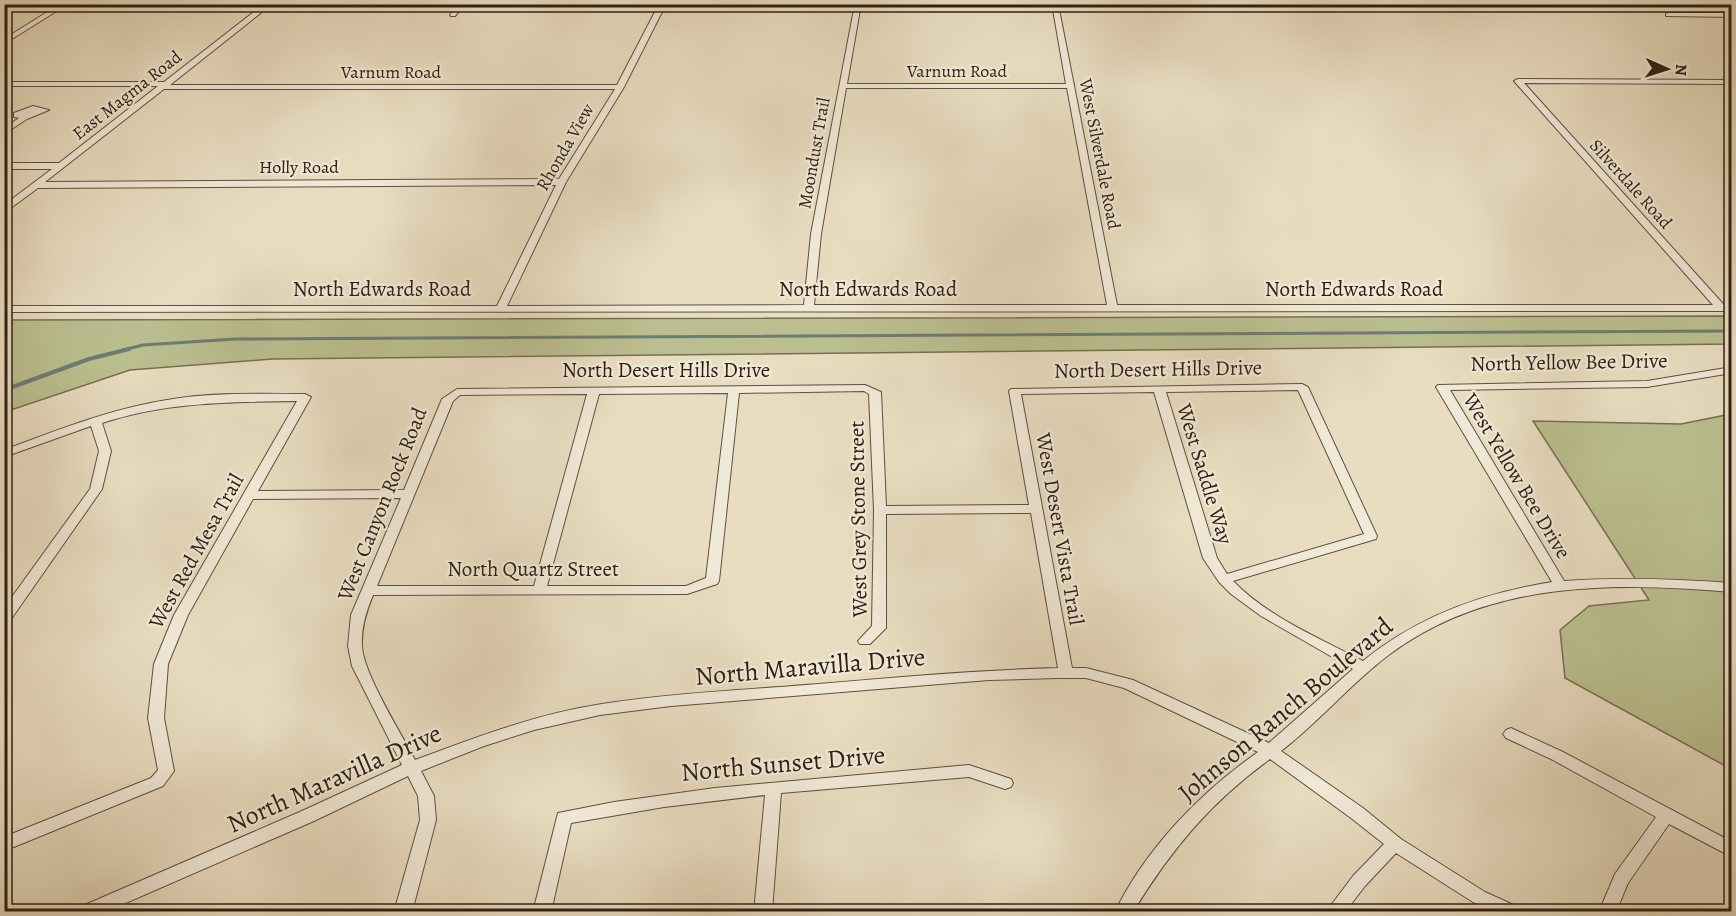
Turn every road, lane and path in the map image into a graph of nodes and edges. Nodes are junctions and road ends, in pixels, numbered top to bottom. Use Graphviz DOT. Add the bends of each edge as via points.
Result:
graph roads {
  1 [pos="65,4"];
  2 [pos="269,4"];
  3 [pos="462,4"];
  4 [pos="663,4"];
  5 [pos="858,4"];
  6 [pos="1055,4"];
  7 [pos="453,15"];
  8 [pos="1668,15"];
  9 [pos="1731,15"];
  10 [pos="4,42"];
  11 [pos="1731,82"];
  12 [pos="4,84"];
  13 [pos="163,85"];
  14 [pos="843,86"];
  15 [pos="1070,86"];
  16 [pos="620,87"];
  17 [pos="24,118"];
  18 [pos="4,132"];
  19 [pos="4,166"];
  20 [pos="60,166"];
  21 [pos="4,174"];
  22 [pos="49,175"];
  23 [pos="562,182"];
  24 [pos="36,184"];
  25 [pos="4,210"];
  26 [pos="809,308"];
  27 [pos="1726,308"];
  28 [pos="4,309"];
  29 [pos="500,309"];
  30 [pos="1113,309"];
  31 [pos="1731,370"];
  32 [pos="1442,387"];
  33 [pos="1159,389"];
  34 [pos="594,390"];
  35 [pos="734,390"];
  36 [pos="1015,391"];
  37 [pos="457,392"];
  38 [pos="875,392"];
  39 [pos="95,420"];
  40 [pos="4,454"];
  41 [pos="407,494"];
  42 [pos="250,495"];
  43 [pos="1036,509"];
  44 [pos="880,510"];
  45 [pos="1224,579"];
  46 [pos="1560,585"];
  47 [pos="1731,588"];
  48 [pos="368,591"];
  49 [pos="539,591"];
  50 [pos="11,601"];
  51 [pos="4,619"];
  52 [pos="865,641"];
  53 [pos="1364,668"];
  54 [pos="1066,673"];
  55 [pos="1512,734"];
  56 [pos="1269,750"];
  57 [pos="411,768"];
  58 [pos="1005,783"];
  59 [pos="773,790"];
  60 [pos="1666,815"];
  61 [pos="4,844"];
  62 [pos="1395,844"];
  63 [pos="1731,850"];
  64 [pos="86,912"];
  65 [pos="403,912"];
  66 [pos="542,912"];
  67 [pos="763,912"];
  68 [pos="1123,912"];
  69 [pos="1334,912"];
  70 [pos="1512,912"];
  71 [pos="1607,912"];
  1 -- 10 [label="street"];
  2 -- 13 [label="street, East Magma Road"];
  3 -- 7 [label="street"];
  4 -- 16 [label="street, Rhonda View"];
  5 -- 14 [label="street, Moondust Trail"];
  6 -- 15 [label="street, West Silverdale Road"];
  8 -- 9 [label="street"];
  11 -- 27 [label="street, Silverdale Road" via="1518,81"];
  12 -- 13 [label="street, Varnum Road"];
  13 -- 16 [label="street, Varnum Road"];
  13 -- 20 [label="street, East Magma Road"];
  14 -- 15 [label="street, Varnum Road"];
  14 -- 26 [label="street, Moondust Trail" via="816,234"];
  15 -- 30 [label="street, West Silverdale Road"];
  16 -- 23 [label="street, Rhonda View"];
  17 -- 18 [label="street"];
  19 -- 20 [label="street"];
  20 -- 22 [label="street, East Magma Road"];
  21 -- 22 [label="street"];
  22 -- 24 [label="street, East Magma Road"];
  23 -- 24 [label="street, Holly Road"];
  23 -- 29 [label="street, Rhonda View"];
  24 -- 25 [label="street, East Magma Road"];
  26 -- 29 [label="street, North Edwards Road"];
  26 -- 30 [label="street, North Edwards Road"];
  27 -- 30 [label="street, North Edwards Road"];
  28 -- 29 [label="street, North Edwards Road"];
  31 -- 32 [label="street, North Yellow Bee Drive" via="1647,384"];
  32 -- 46 [label="street, West Yellow Bee Drive"];
  33 -- 36 [label="street, North Desert Hills Drive"];
  33 -- 45 [label="street, West Saddle Way" via="1210,558"];
  33 -- 45 [label="street, North Desert Hills Drive" via="1302,387 1371,536"];
  34 -- 35 [label="street, North Desert Hills Drive"];
  34 -- 37 [label="street, North Desert Hills Drive"];
  34 -- 49 [label="street"];
  35 -- 38 [label="street, North Desert Hills Drive" via="865,388"];
  35 -- 49 [label="street, North Quartz Street" via="712,581 699,588"];
  36 -- 43 [label="street, West Desert Vista Trail"];
  37 -- 41 [label="street, West Canyon Rock Road" via="448,399"];
  38 -- 44 [label="street, West Grey Stone Street"];
  39 -- 40 [label="street"];
  39 -- 42 [label="street, West Red Mesa Trail" via="177,402 305,397"];
  39 -- 50 [label="street" via="105,451 96,489"];
  41 -- 42 [label="street"];
  41 -- 48 [label="street, West Canyon Rock Road"];
  42 -- 61 [label="street, West Red Mesa Trail" via="181,615 161,664 156,718 166,771 157,782"];
  43 -- 44 [label="street"];
  43 -- 54 [label="street, West Desert Vista Trail"];
  44 -- 52 [label="street, West Grey Stone Street" via="879,628"];
  45 -- 53 [label="street, West Saddle Way" via="1260,608"];
  46 -- 47 [label="street, Johnson Ranch Boulevard" via="1650,582"];
  46 -- 53 [label="street, Johnson Ranch Boulevard" via="1517,591 1466,607 1399,640"];
  48 -- 49 [label="street, North Quartz Street"];
  48 -- 57 [label="street, West Canyon Rock Road" via="358,615 355,646 359,666"];
  50 -- 51 [label="street"];
  53 -- 56 [label="street, Johnson Ranch Boulevard"];
  54 -- 56 [label="street, North Maravilla Drive" via="1103,676 1128,684"];
  54 -- 57 [label="street, North Maravilla Drive" via="989,675 635,705 533,725"];
  55 -- 60 [label="street"];
  56 -- 62 [label="street, North Maravilla Drive"];
  56 -- 68 [label="street, Johnson Ranch Boulevard" via="1191,817"];
  57 -- 64 [label="street, North Maravilla Drive"];
  57 -- 65 [label="street, West Canyon Rock Road" via="426,796 428,820"];
  58 -- 59 [label="street, North Sunset Drive" via="969,771"];
  59 -- 66 [label="street, North Sunset Drive" via="625,805 564,818"];
  59 -- 67 [label="street"];
  60 -- 63 [label="street"];
  60 -- 71 [label="street" via="1621,879"];
  62 -- 69 [label="street"];
  62 -- 70 [label="street, North Maravilla Drive" via="1479,897"];
}
